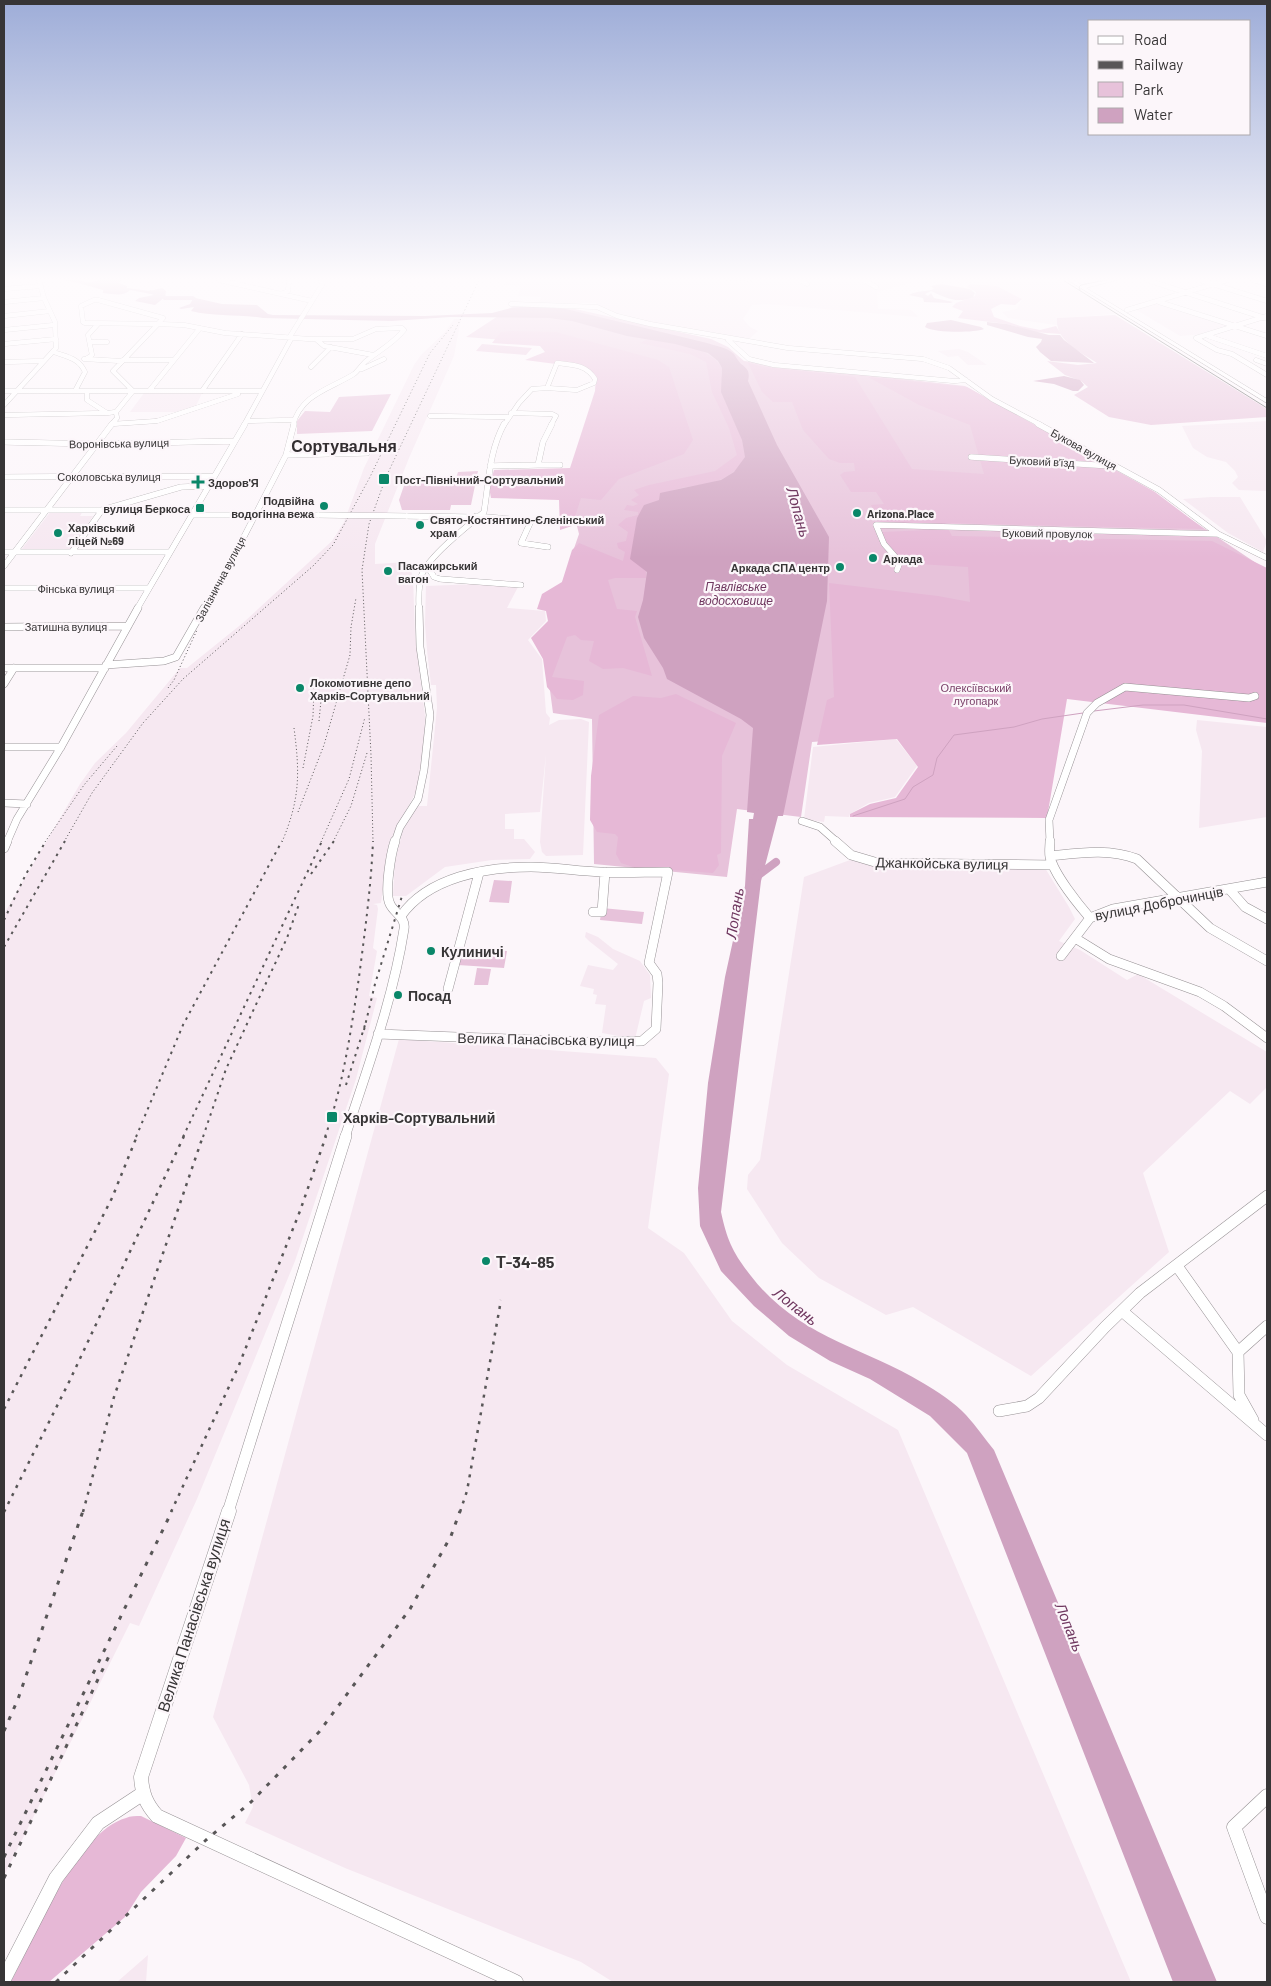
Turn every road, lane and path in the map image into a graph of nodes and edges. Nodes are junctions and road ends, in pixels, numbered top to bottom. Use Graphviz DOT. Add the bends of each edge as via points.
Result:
graph roads {
  1 [pos="33,373"];
  2 [pos="85,373"];
  3 [pos="115,373"];
  4 [pos="163,373"];
  5 [pos="215,373"];
  6 [pos="273,373"];
  7 [pos="357,373"];
  8 [pos="553,373"];
  9 [pos="590,373"];
  10 [pos="860,373"];
  11 [pos="954,373"];
  12 [pos="1222,373"];
  13 [pos="1230,373"];
  14 [pos="966,380"];
  15 [pos="547,388"];
  16 [pos="4,391"];
  17 [pos="17,391"];
  18 [pos="75,391"];
  19 [pos="87,391"];
  20 [pos="133,391"];
  21 [pos="149,391"];
  22 [pos="202,391"];
  23 [pos="245,391"];
  24 [pos="261,392"];
  25 [pos="1267,395"];
  26 [pos="1267,401"];
  27 [pos="4,405"];
  28 [pos="116,412"];
  29 [pos="107,413"];
  30 [pos="4,415"];
  31 [pos="509,415"];
  32 [pos="430,416"];
  33 [pos="294,420"];
  34 [pos="247,421"];
  35 [pos="112,424"];
  36 [pos="235,441"];
  37 [pos="4,442"];
  38 [pos="96,444"];
  39 [pos="367,453"];
  40 [pos="286,455"];
  41 [pos="971,457"];
  42 [pos="538,465"];
  43 [pos="560,465"];
  44 [pos="490,466"];
  45 [pos="1114,466"];
  46 [pos="214,476"];
  47 [pos="4,477"];
  48 [pos="71,477"];
  49 [pos="208,486"];
  50 [pos="4,510"];
  51 [pos="47,510"];
  52 [pos="102,510"];
  53 [pos="191,515"];
  54 [pos="254,515"];
  55 [pos="474,518"];
  56 [pos="1218,534"];
  57 [pos="548,547"];
  58 [pos="4,552"];
  59 [pos="14,552"];
  60 [pos="169,552"];
  61 [pos="71,553"];
  62 [pos="1267,558"];
  63 [pos="4,566"];
  64 [pos="428,567"];
  65 [pos="897,570"];
  66 [pos="521,585"];
  67 [pos="4,588"];
  68 [pos="149,588"];
  69 [pos="128,626"];
  70 [pos="4,627"];
  71 [pos="105,666"];
  72 [pos="4,668"];
  73 [pos="14,668"];
  74 [pos="4,684"];
  75 [pos="1255,696"];
  76 [pos="4,747"];
  77 [pos="61,747"];
  78 [pos="4,803"];
  79 [pos="27,804"];
  80 [pos="802,822"];
  81 [pos="4,848"];
  82 [pos="1050,856"];
  83 [pos="1053,865"];
  84 [pos="604,872"];
  85 [pos="479,873"];
  86 [pos="1267,882"];
  87 [pos="1229,889"];
  88 [pos="1178,898"];
  89 [pos="593,912"];
  90 [pos="401,916"];
  91 [pos="1090,918"];
  92 [pos="1267,919"];
  93 [pos="1075,938"];
  94 [pos="1061,956"];
  95 [pos="1267,962"];
  96 [pos="448,989"];
  97 [pos="378,1034"];
  98 [pos="1267,1038"];
  99 [pos="1267,1196"];
  100 [pos="1177,1266"];
  101 [pos="1122,1311"];
  102 [pos="1267,1326"];
  103 [pos="1238,1352"];
  104 [pos="999,1411"];
  105 [pos="1255,1424"];
  106 [pos="1267,1435"];
  107 [pos="142,1794"];
  108 [pos="1267,1796"];
  109 [pos="1267,1917"];
  110 [pos="4,1980"];
  111 [pos="516,1982"];
  1 -- 17 [label="street"];
  2 -- 18 [label="street"];
  3 -- 20 [label="street"];
  4 -- 21 [label="street"];
  5 -- 22 [label="street"];
  6 -- 24 [label="street"];
  7 -- 33 [label="street, Залізнична вулиця" via="315,394"];
  8 -- 15 [label="street"];
  9 -- 15 [label="street" via="594,383 578,391"];
  10 -- 14 [label="street"];
  11 -- 14 [label="street, Букова вулиця"];
  12 -- 26 [label="main road"];
  13 -- 25 [label="main road"];
  14 -- 45 [label="street, Букова вулиця" via="992,399"];
  15 -- 31 [label="street" via="532,389"];
  16 -- 17 [label="street"];
  17 -- 18 [label="street"];
  17 -- 27 [label="street"];
  18 -- 19 [label="street"];
  19 -- 20 [label="street"];
  19 -- 29 [label="street" via="87,400"];
  20 -- 21 [label="street"];
  20 -- 28 [label="street"];
  21 -- 22 [label="street"];
  22 -- 23 [label="street"];
  23 -- 24 [label="street"];
  23 -- 35 [label="street" via="157,420"];
  24 -- 34 [label="street"];
  28 -- 29 [label="street"];
  28 -- 35 [label="street" via="117,418"];
  29 -- 30 [label="street"];
  31 -- 32 [label="street"];
  31 -- 42 [label="street" via="556,416 543,442"];
  31 -- 44 [label="street" via="494,444"];
  33 -- 34 [label="street"];
  33 -- 40 [label="street, Залізнична вулиця"];
  34 -- 36 [label="street"];
  35 -- 38 [label="street"];
  36 -- 38 [label="street, Воронівська вулиця"];
  36 -- 46 [label="street"];
  37 -- 38 [label="street, Воронівська вулиця"];
  38 -- 48 [label="street"];
  39 -- 40 [label="street"];
  40 -- 54 [label="street, Залізнична вулиця"];
  41 -- 45 [label="street, Буковий в'їзд"];
  42 -- 43 [label="street"];
  42 -- 44 [label="street"];
  44 -- 55 [label="street" via="486,499"];
  45 -- 56 [label="street, Букова вулиця" via="1159,490"];
  46 -- 48 [label="street, Соколовська вулиця"];
  46 -- 49 [label="street"];
  47 -- 48 [label="street, Соколовська вулиця"];
  48 -- 51 [label="street"];
  49 -- 52 [label="street" via="181,487"];
  49 -- 53 [label="street"];
  50 -- 51 [label="street"];
  51 -- 52 [label="street"];
  51 -- 59 [label="street"];
  52 -- 61 [label="street"];
  53 -- 54 [label="street"];
  53 -- 60 [label="street"];
  54 -- 55 [label="street, bridge"];
  54 -- 71 [label="street, Залізнична вулиця" via="176,657 170,661 124,662"];
  55 -- 57 [label="street" via="531,520 521,543"];
  55 -- 64 [label="street, Велика Панасівська вулиця"];
  56 -- 62 [label="street, Букова вулиця"];
  56 -- 65 [label="street, Буковий провулок" via="879,530 884,544 900,562"];
  58 -- 59 [label="street"];
  59 -- 61 [label="street"];
  59 -- 63 [label="street"];
  60 -- 61 [label="street"];
  60 -- 68 [label="street"];
  64 -- 66 [label="street" via="434,577 440,579"];
  64 -- 90 [label="street, Велика Панасівська вулиця" via="419,585 420,647 430,715 424,770 418,798 394,841 387,887 390,905"];
  67 -- 68 [label="street, Фінська вулиця"];
  68 -- 69 [label="street"];
  69 -- 70 [label="street, Затишна вулиця"];
  69 -- 71 [label="street"];
  71 -- 73 [label="street"];
  71 -- 77 [label="street"];
  72 -- 73 [label="street"];
  73 -- 74 [label="street"];
  75 -- 82 [label="street, вулиця Доброчинців" via="1125,687 1097,703 1085,715 1049,820"];
  76 -- 77 [label="street"];
  77 -- 79 [label="street"];
  78 -- 79 [label="street"];
  79 -- 81 [label="street"];
  80 -- 83 [label="street, Джанкойська вулиця" via="826,831 851,855 878,863"];
  82 -- 83 [label="street, вулиця Доброчинців"];
  82 -- 88 [label="street" via="1084,852 1127,854 1138,859"];
  83 -- 91 [label="street, вулиця Доброчинців"];
  84 -- 85 [label="street, Велика Панасівська вулиця" via="531,867"];
  84 -- 89 [label="street" via="602,912"];
  84 -- 97 [label="street, Велика Панасівська вулиця" via="668,872 649,962 657,974 658,1017 656,1029 642,1041"];
  85 -- 90 [label="street, Велика Панасівська вулиця" via="426,892 412,900"];
  85 -- 96 [label="street"];
  86 -- 87 [label="street, вулиця Доброчинців"];
  87 -- 88 [label="street, вулиця Доброчинців"];
  87 -- 92 [label="street" via="1245,907"];
  88 -- 91 [label="street, вулиця Доброчинців" via="1113,909"];
  88 -- 95 [label="street" via="1210,928"];
  90 -- 97 [label="street, Велика Панасівська вулиця" via="404,935"];
  91 -- 93 [label="street"];
  93 -- 94 [label="street"];
  93 -- 98 [label="street" via="1110,959 1200,992"];
  97 -- 107 [label="street, Велика Панасівська вулиця" via="220,1538 149,1749 141,1777"];
  99 -- 100 [label="street"];
  100 -- 101 [label="street" via="1162,1275"];
  100 -- 103 [label="street"];
  101 -- 104 [label="street" via="1039,1398 1027,1406"];
  101 -- 105 [label="street"];
  102 -- 103 [label="street"];
  103 -- 105 [label="street" via="1240,1395"];
  105 -- 106 [label="street"];
  107 -- 110 [label="street" via="98,1823 56,1878"];
  107 -- 111 [label="street" via="158,1816"];
  108 -- 109 [label="street" via="1234,1827"];
}
